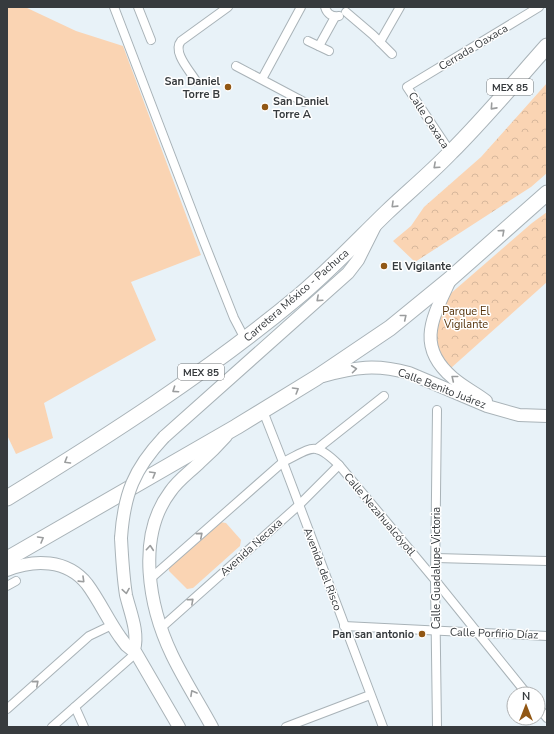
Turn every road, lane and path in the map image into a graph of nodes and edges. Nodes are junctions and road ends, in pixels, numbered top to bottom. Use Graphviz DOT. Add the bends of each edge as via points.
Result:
graph roads {
  1 [pos="114,7"];
  2 [pos="138,7"];
  3 [pos="228,7"];
  4 [pos="301,7"];
  5 [pos="323,7"];
  6 [pos="400,7"];
  7 [pos="539,7"];
  8 [pos="347,9"];
  9 [pos="335,17"];
  10 [pos="151,40"];
  11 [pos="308,41"];
  12 [pos="380,42"];
  13 [pos="319,46"];
  14 [pos="547,46"];
  15 [pos="329,51"];
  16 [pos="392,54"];
  17 [pos="236,66"];
  18 [pos="262,79"];
  19 [pos="196,81"];
  20 [pos="407,87"];
  21 [pos="304,102"];
  22 [pos="451,153"];
  23 [pos="547,193"];
  24 [pos="377,222"];
  25 [pos="450,279"];
  26 [pos="245,339"];
  27 [pos="316,378"];
  28 [pos="384,396"];
  29 [pos="497,408"];
  30 [pos="263,410"];
  31 [pos="437,410"];
  32 [pos="547,416"];
  33 [pos="236,427"];
  34 [pos="317,449"];
  35 [pos="283,462"];
  36 [pos="339,465"];
  37 [pos="7,498"];
  38 [pos="299,505"];
  39 [pos="436,558"];
  40 [pos="7,559"];
  41 [pos="547,561"];
  42 [pos="7,570"];
  43 [pos="150,579"];
  44 [pos="435,580"];
  45 [pos="16,581"];
  46 [pos="7,586"];
  47 [pos="112,625"];
  48 [pos="344,626"];
  49 [pos="162,627"];
  50 [pos="436,631"];
  51 [pos="477,633"];
  52 [pos="547,636"];
  53 [pos="135,652"];
  54 [pos="520,686"];
  55 [pos="370,695"];
  56 [pos="75,708"];
  57 [pos="7,709"];
  58 [pos="52,727"];
  59 [pos="84,727"];
  60 [pos="179,727"];
  61 [pos="212,727"];
  62 [pos="286,727"];
  63 [pos="382,727"];
  64 [pos="437,727"];
  1 -- 26 [label="street" via="202,237"];
  2 -- 10 [label="street"];
  3 -- 19 [label="street" via="178,44 178,54"];
  4 -- 18 [label="street"];
  5 -- 9 [label="street"];
  6 -- 12 [label="street"];
  7 -- 20 [label="street, Cerrada Oaxaca"];
  8 -- 9 [label="street" via="341,16"];
  8 -- 12 [label="street"];
  9 -- 13 [label="street"];
  11 -- 13 [label="street"];
  12 -- 16 [label="street"];
  13 -- 15 [label="street"];
  14 -- 22 [label="highway, Carretera México - Pachuca / MEX 85, one-way"];
  17 -- 18 [label="street"];
  18 -- 21 [label="street"];
  20 -- 22 [label="street, Calle Oaxaca"];
  22 -- 24 [label="highway, Carretera México - Pachuca / MEX 85, one-way"];
  25 -- 23 [label="highway, one-way"];
  24 -- 26 [label="highway, Carretera México - Pachuca / MEX 85" via="300,295"];
  24 -- 53 [label="main road, one-way, bridge" via="358,260 348,273 164,437 134,477 125,502 121,538 125,589 135,632"];
  27 -- 25 [label="highway, one-way" via="390,328"];
  29 -- 25 [label="main road, Calle Benito Juárez, one-way" via="453,378 434,355 430,341 431,324"];
  26 -- 37 [label="highway, Carretera México - Pachuca / MEX 85, one-way" via="97,443"];
  27 -- 29 [label="main road, Calle Benito Juárez, one-way" via="345,370 378,367 395,369"];
  30 -- 27 [label="highway, one-way"];
  28 -- 34 [label="street"];
  29 -- 32 [label="main road, Calle Benito Juárez" via="519,415"];
  30 -- 33 [label="highway"];
  30 -- 35 [label="street, Avenida del Risco"];
  31 -- 39 [label="street, Calle Guadalupe Victoria"];
  40 -- 33 [label="highway, one-way"];
  43 -- 33 [label="main road, one-way" via="152,532 158,510 182,477"];
  34 -- 35 [label="street" via="309,449"];
  34 -- 36 [label="street, Calle Nezahualcóyotl" via="327,453"];
  35 -- 38 [label="street, Avenida del Risco"];
  43 -- 35 [label="street, one-way"];
  36 -- 38 [label="street, Avenida Necaxa"];
  36 -- 44 [label="street, Calle Nezahualcóyotl"];
  38 -- 48 [label="street, Avenida del Risco"];
  49 -- 38 [label="street, Avenida Necaxa, one-way"];
  39 -- 41 [label="street"];
  39 -- 44 [label="street, Calle Guadalupe Victoria"];
  42 -- 47 [label="main road, one-way" via="36,562 66,567 86,584"];
  43 -- 49 [label="main road"];
  44 -- 50 [label="street, Calle Guadalupe Victoria"];
  44 -- 51 [label="street, Calle Nezahualcóyotl"];
  45 -- 46 [label="street"];
  47 -- 53 [label="main road" via="126,645"];
  57 -- 47 [label="street, one-way" via="89,636"];
  48 -- 50 [label="street, Calle Porfirio Díaz"];
  48 -- 55 [label="street, Avenida del Risco"];
  61 -- 49 [label="main road, one-way" via="172,654"];
  50 -- 51 [label="street, Calle Porfirio Díaz"];
  50 -- 64 [label="street, Calle Guadalupe Victoria"];
  51 -- 52 [label="street, Calle Porfirio Díaz"];
  51 -- 54 [label="street, Calle Nezahualcóyotl"];
  53 -- 56 [label="street"];
  53 -- 60 [label="main road"];
  55 -- 62 [label="street"];
  55 -- 63 [label="street, Avenida del Risco"];
  56 -- 58 [label="street"];
  56 -- 59 [label="street"];
}
